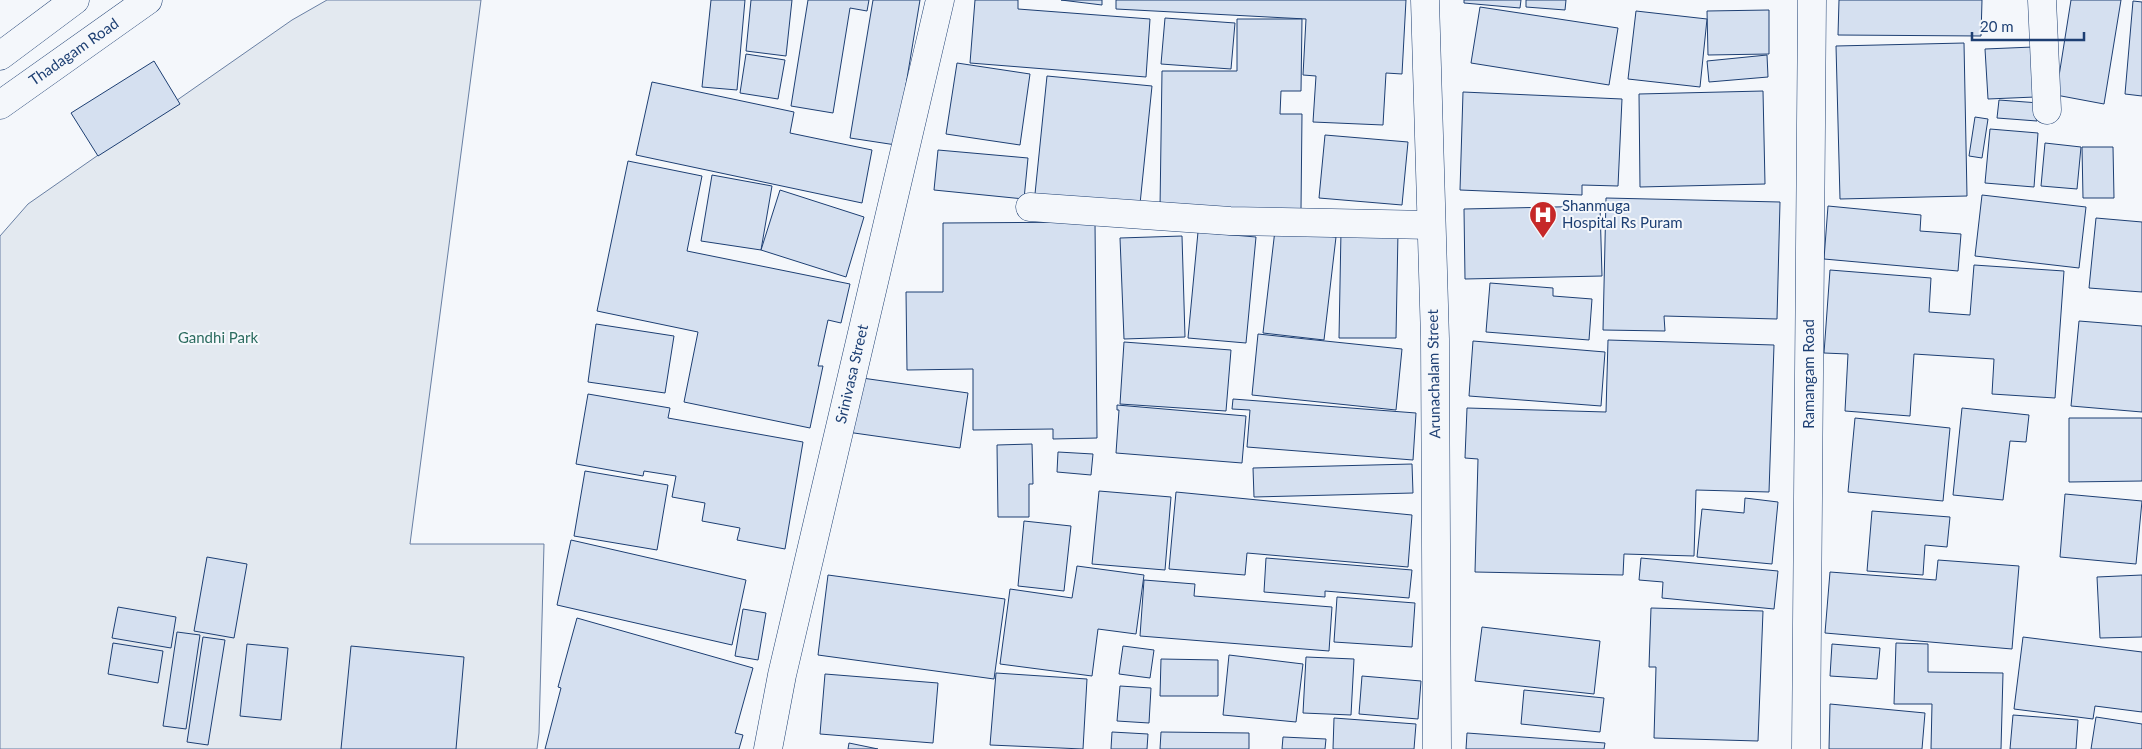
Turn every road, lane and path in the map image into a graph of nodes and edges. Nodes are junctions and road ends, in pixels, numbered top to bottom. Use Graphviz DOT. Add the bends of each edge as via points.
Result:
graph roads {
  1 [pos="75,0"];
  2 [pos="148,0"];
  3 [pos="940,0"];
  4 [pos="1425,0"];
  5 [pos="1812,0"];
  6 [pos="2042,0"];
  7 [pos="0,56"];
  8 [pos="0,105"];
  9 [pos="2047,110"];
  10 [pos="1030,207"];
  11 [pos="1431,225"];
  12 [pos="768,749"];
  13 [pos="1437,749"];
  14 [pos="1806,749"];
  1 -- 7 [label="street"];
  2 -- 8 [label="street, Thadagam Road"];
  3 -- 12 [label="street, Srinivasa Street" via="782,674"];
  4 -- 11 [label="street, Arunachalam Street"];
  5 -- 14 [label="street, Ramangam Road"];
  6 -- 9 [label="street"];
  10 -- 11 [label="street" via="1230,221"];
  11 -- 13 [label="street, Arunachalam Street" via="1435,340"];
}
